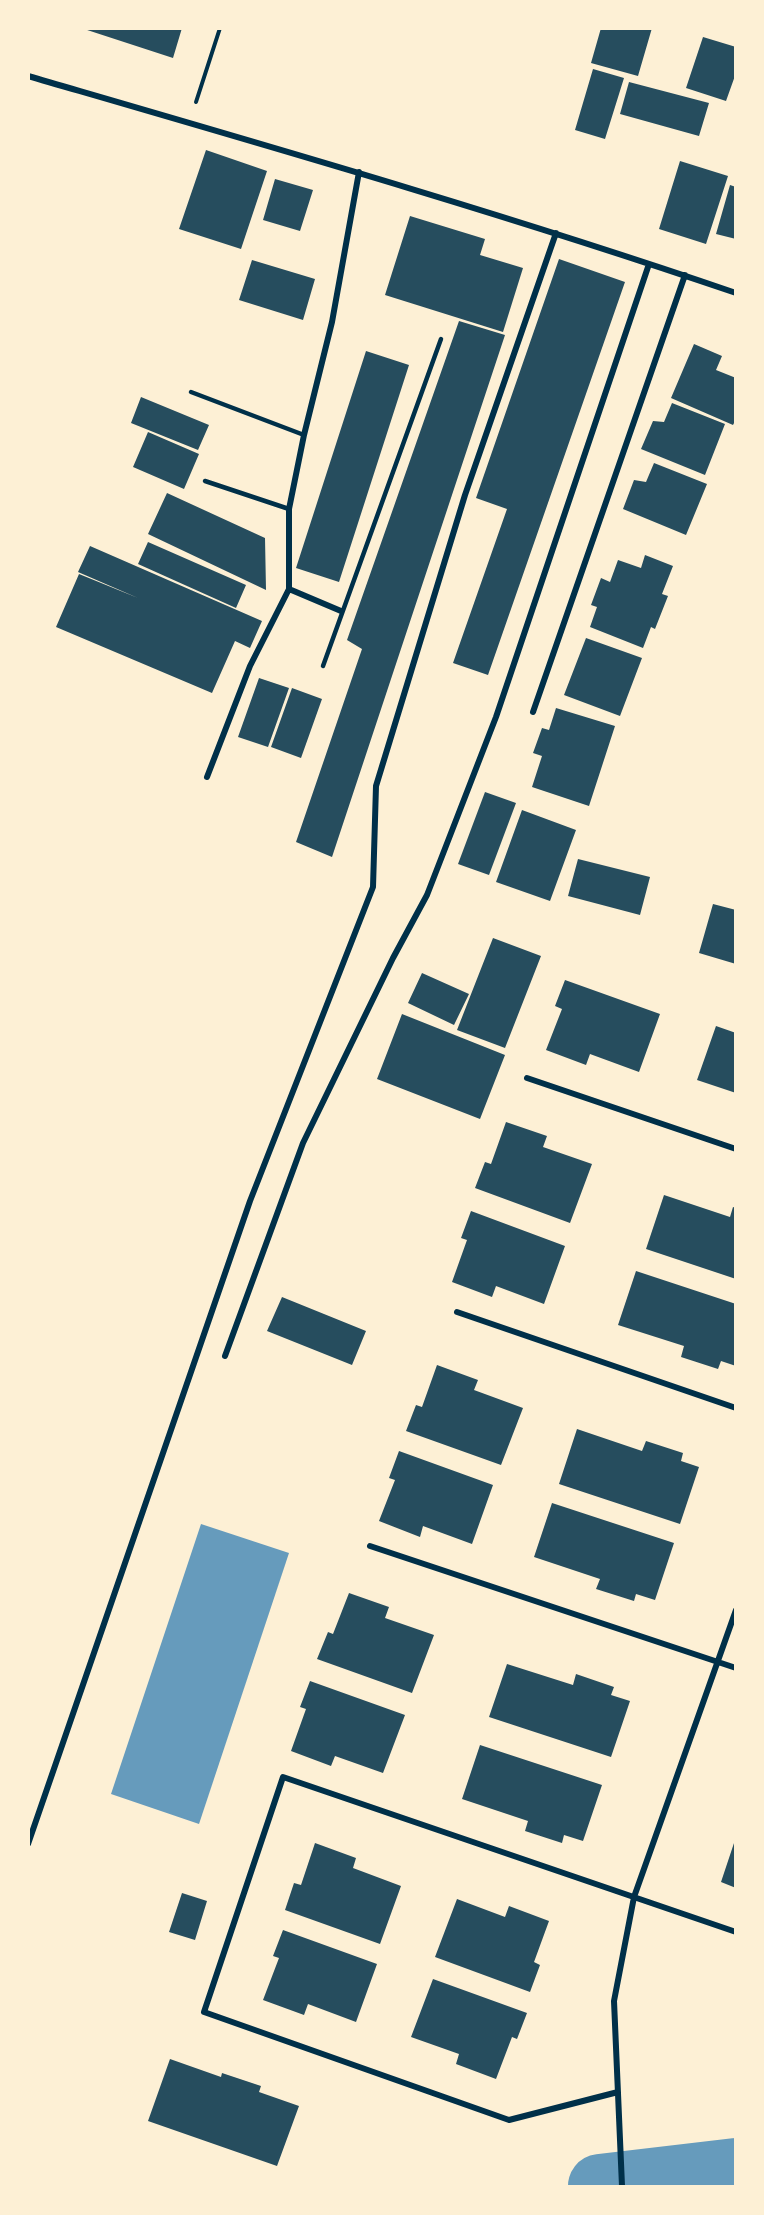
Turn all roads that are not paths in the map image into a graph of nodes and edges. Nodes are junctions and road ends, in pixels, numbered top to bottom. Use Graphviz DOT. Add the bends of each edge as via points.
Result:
graph roads {
  1 [pos="28,76"];
  2 [pos="359,172"];
  3 [pos="556,233"];
  4 [pos="650,264"];
  5 [pos="685,275"];
  6 [pos="735,293"];
  7 [pos="441,339"];
  8 [pos="191,392"];
  9 [pos="304,435"];
  10 [pos="205,481"];
  11 [pos="289,509"];
  12 [pos="289,589"];
  13 [pos="341,611"];
  14 [pos="323,666"];
  15 [pos="533,712"];
  16 [pos="207,777"];
  17 [pos="527,1078"];
  18 [pos="735,1149"];
  19 [pos="457,1312"];
  20 [pos="225,1356"];
  21 [pos="735,1408"];
  22 [pos="370,1546"];
  23 [pos="735,1610"];
  24 [pos="717,1662"];
  25 [pos="735,1668"];
  26 [pos="28,1844"];
  27 [pos="634,1897"];
  28 [pos="735,1932"];
  29 [pos="618,2092"];
  30 [pos="622,2187"];
  1 -- 2 [label="street"];
  2 -- 3 [label="street"];
  2 -- 9 [label="street" via="332,322"];
  3 -- 4 [label="street"];
  3 -- 26 [label="street" via="465,495 376,786 373,887 250,1201"];
  4 -- 5 [label="street"];
  4 -- 20 [label="street" via="496,717 432,884 303,1143"];
  5 -- 6 [label="street"];
  5 -- 15 [label="street"];
  7 -- 13 [label="lane"];
  8 -- 9 [label="lane"];
  9 -- 11 [label="street"];
  10 -- 11 [label="lane"];
  11 -- 12 [label="street"];
  12 -- 13 [label="street"];
  12 -- 16 [label="street" via="250,666"];
  13 -- 14 [label="lane"];
  17 -- 18 [label="street"];
  19 -- 21 [label="street"];
  22 -- 24 [label="street"];
  23 -- 24 [label="street"];
  24 -- 25 [label="street"];
  24 -- 27 [label="street"];
  27 -- 28 [label="street"];
  27 -- 29 [label="street" via="614,2001"];
  27 -- 29 [label="street" via="283,1777 204,2012 509,2120"];
  29 -- 30 [label="street"];
}
